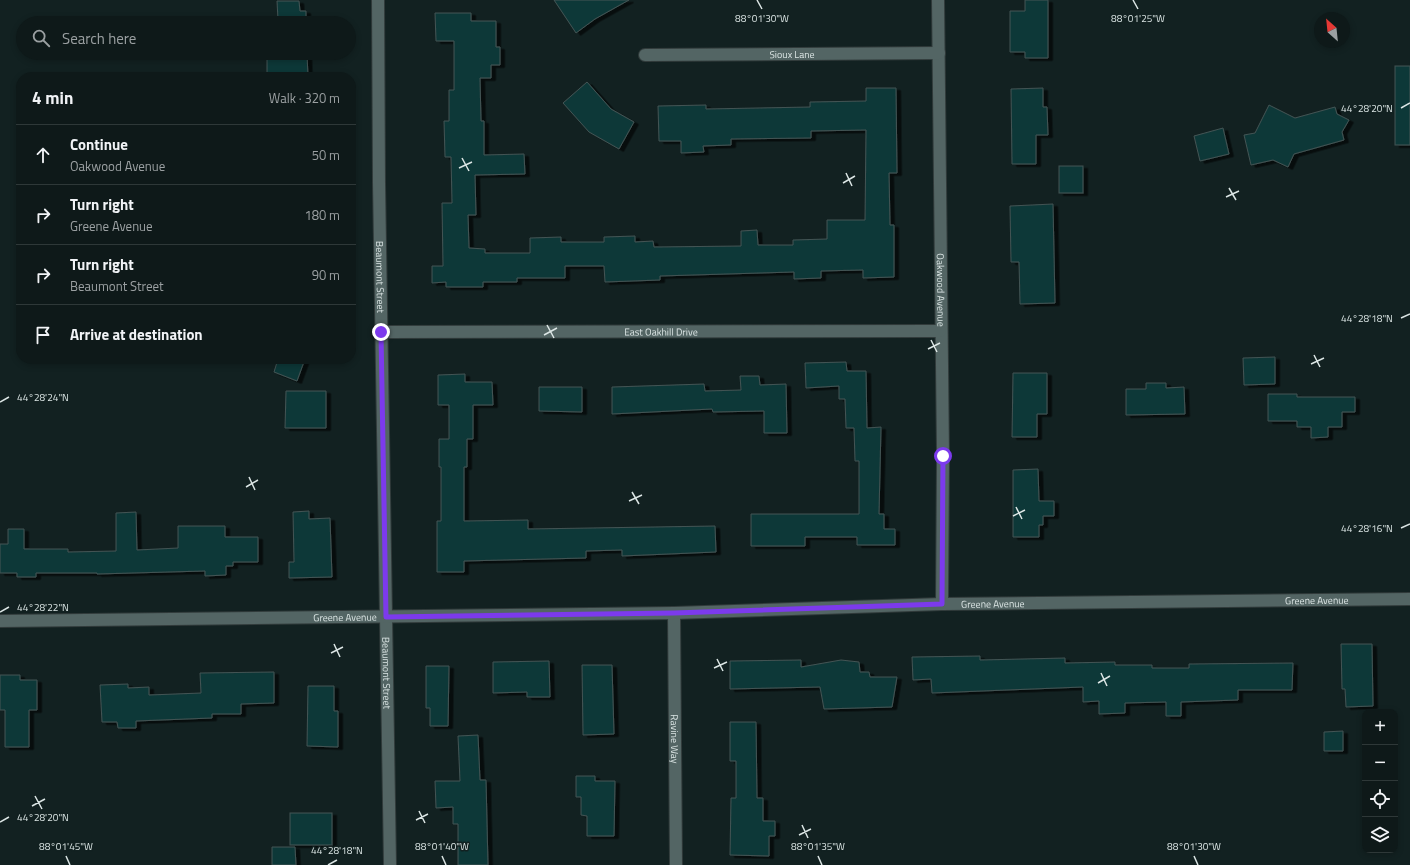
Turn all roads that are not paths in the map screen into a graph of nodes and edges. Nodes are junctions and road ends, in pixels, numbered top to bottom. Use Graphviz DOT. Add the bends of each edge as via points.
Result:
graph roads {
  1 [pos="378,0"];
  2 [pos="938,0"];
  3 [pos="939,53"];
  4 [pos="645,55"];
  5 [pos="381,332"];
  6 [pos="940,332"];
  7 [pos="1410,599"];
  8 [pos="942,604"];
  9 [pos="674,613"];
  10 [pos="386,617"];
  11 [pos="0,620"];
  12 [pos="390,865"];
  13 [pos="676,865"];
  1 -- 5 [label="street, Beaumont Street"];
  2 -- 3 [label="street, Oakwood Avenue"];
  3 -- 4 [label="street, Sioux Lane"];
  3 -- 6 [label="street, Oakwood Avenue"];
  5 -- 6 [label="street, East Oakhill Drive"];
  5 -- 10 [label="street, Beaumont Street"];
  6 -- 8 [label="street, Oakwood Avenue" via="943,456"];
  7 -- 8 [label="street, Greene Avenue"];
  8 -- 9 [label="street, Greene Avenue"];
  9 -- 10 [label="street, Greene Avenue"];
  9 -- 13 [label="street, Ravine Way"];
  10 -- 11 [label="street, Greene Avenue"];
  10 -- 12 [label="street, Beaumont Street"];
}
